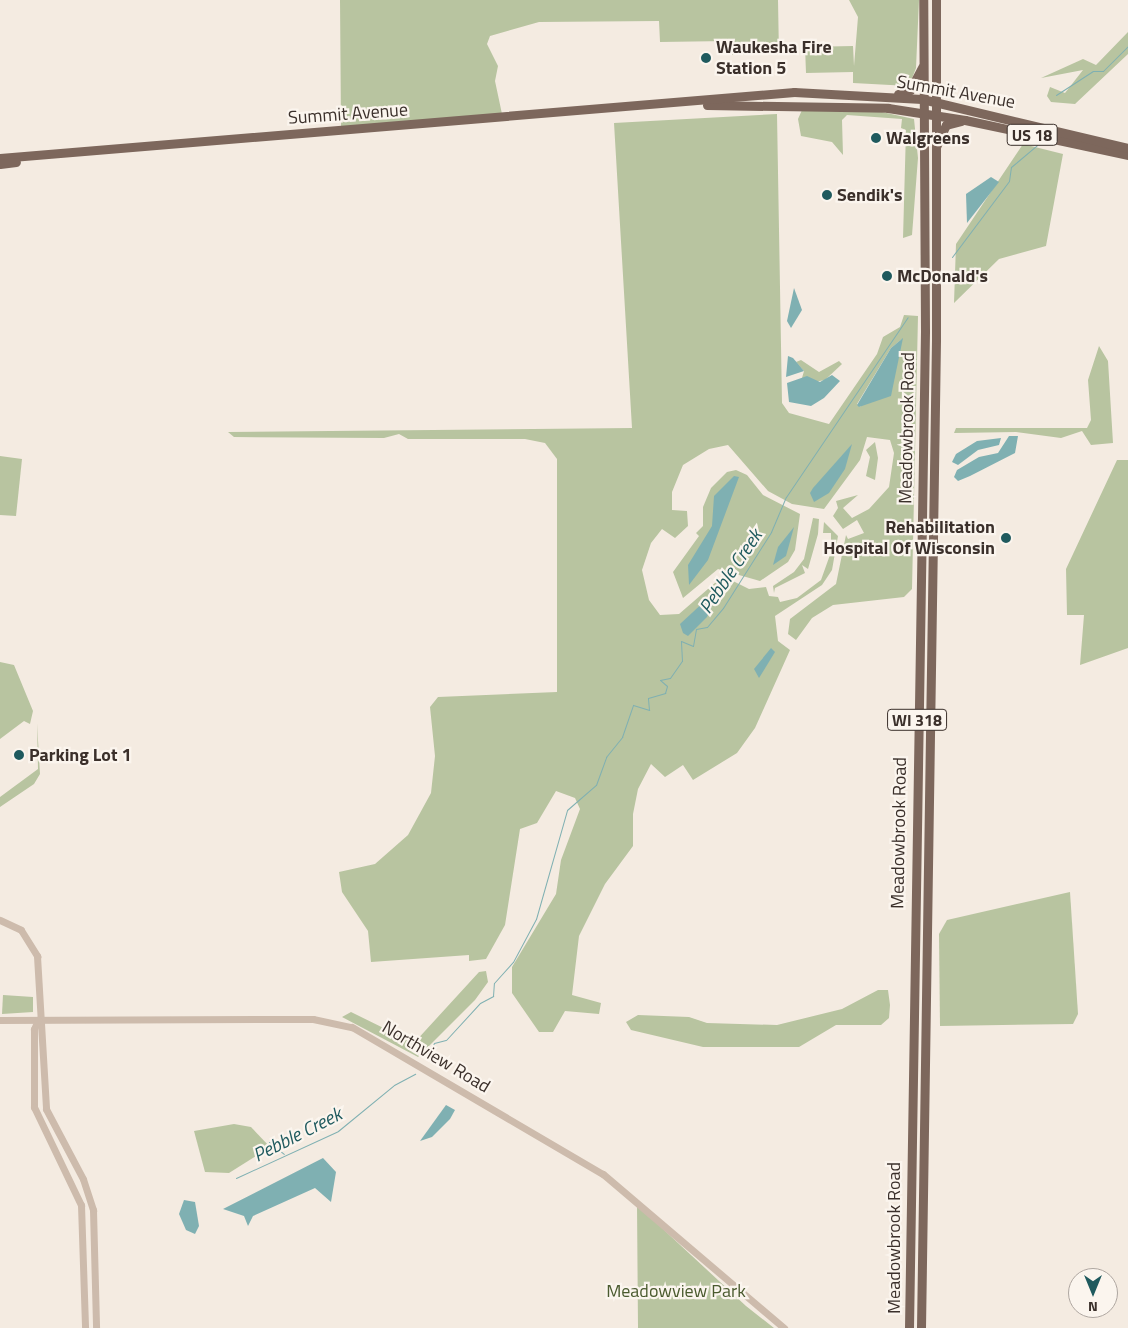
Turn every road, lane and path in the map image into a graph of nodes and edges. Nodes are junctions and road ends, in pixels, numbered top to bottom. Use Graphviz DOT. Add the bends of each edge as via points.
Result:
graph roads {
  1 [pos="923,0"];
  2 [pos="936,0"];
  3 [pos="923,64"];
  4 [pos="889,96"];
  5 [pos="922,99"];
  6 [pos="935,101"];
  7 [pos="656,107"];
  8 [pos="922,113"];
  9 [pos="935,114"];
  10 [pos="972,121"];
  11 [pos="1128,148"];
  12 [pos="935,150"];
  13 [pos="43,155"];
  14 [pos="1128,155"];
  15 [pos="0,158"];
  16 [pos="0,164"];
  17 [pos="0,920"];
  18 [pos="0,1020"];
  19 [pos="38,1020"];
  20 [pos="908,1300"];
  21 [pos="85,1328"];
  22 [pos="96,1328"];
  23 [pos="784,1328"];
  24 [pos="904,1328"];
  25 [pos="910,1328"];
  26 [pos="915,1328"];
  27 [pos="921,1328"];
  1 -- 3 [label="main road, Meadowbrook Road"];
  2 -- 6 [label="main road, Meadowbrook Road"];
  3 -- 4 [label="main road" via="910,90"];
  3 -- 5 [label="main road, Meadowbrook Road"];
  4 -- 5 [label="main road, Summit Avenue"];
  4 -- 7 [label="main road, Summit Avenue" via="794,92"];
  5 -- 6 [label="main road, Summit Avenue"];
  5 -- 8 [label="main road, Meadowbrook Road"];
  6 -- 9 [label="main road, Meadowbrook Road / WI 318"];
  6 -- 11 [label="main road, Summit Avenue / US 18"];
  7 -- 8 [label="main road, Summit Avenue" via="805,104"];
  7 -- 13 [label="main road, Summit Avenue"];
  8 -- 9 [label="main road, Summit Avenue / US 18"];
  8 -- 20 [label="main road, Meadowbrook Road / WI 318" via="925,331"];
  9 -- 10 [label="main road, Summit Avenue / US 18"];
  9 -- 12 [label="main road, Meadowbrook Road / WI 318"];
  10 -- 12 [label="main road" via="946,125"];
  10 -- 14 [label="main road, Summit Avenue / US 18"];
  12 -- 27 [label="main road, Meadowbrook Road / WI 318" via="936,339"];
  13 -- 15 [label="main road, Summit Avenue"];
  13 -- 16 [label="main road, Summit Avenue"];
  17 -- 19 [label="street" via="21,930 36,950"];
  18 -- 19 [label="street, Northview Road"];
  19 -- 21 [label="street" via="34,1029 34,1107 81,1205"];
  19 -- 22 [label="street" via="46,1110 83,1179 93,1210"];
  19 -- 23 [label="street, Northview Road" via="312,1018 352,1027 603,1174"];
  20 -- 24 [label="main road"];
  20 -- 25 [label="main road, Meadowbrook Road / WI 318"];
  20 -- 26 [label="main road"];
}
